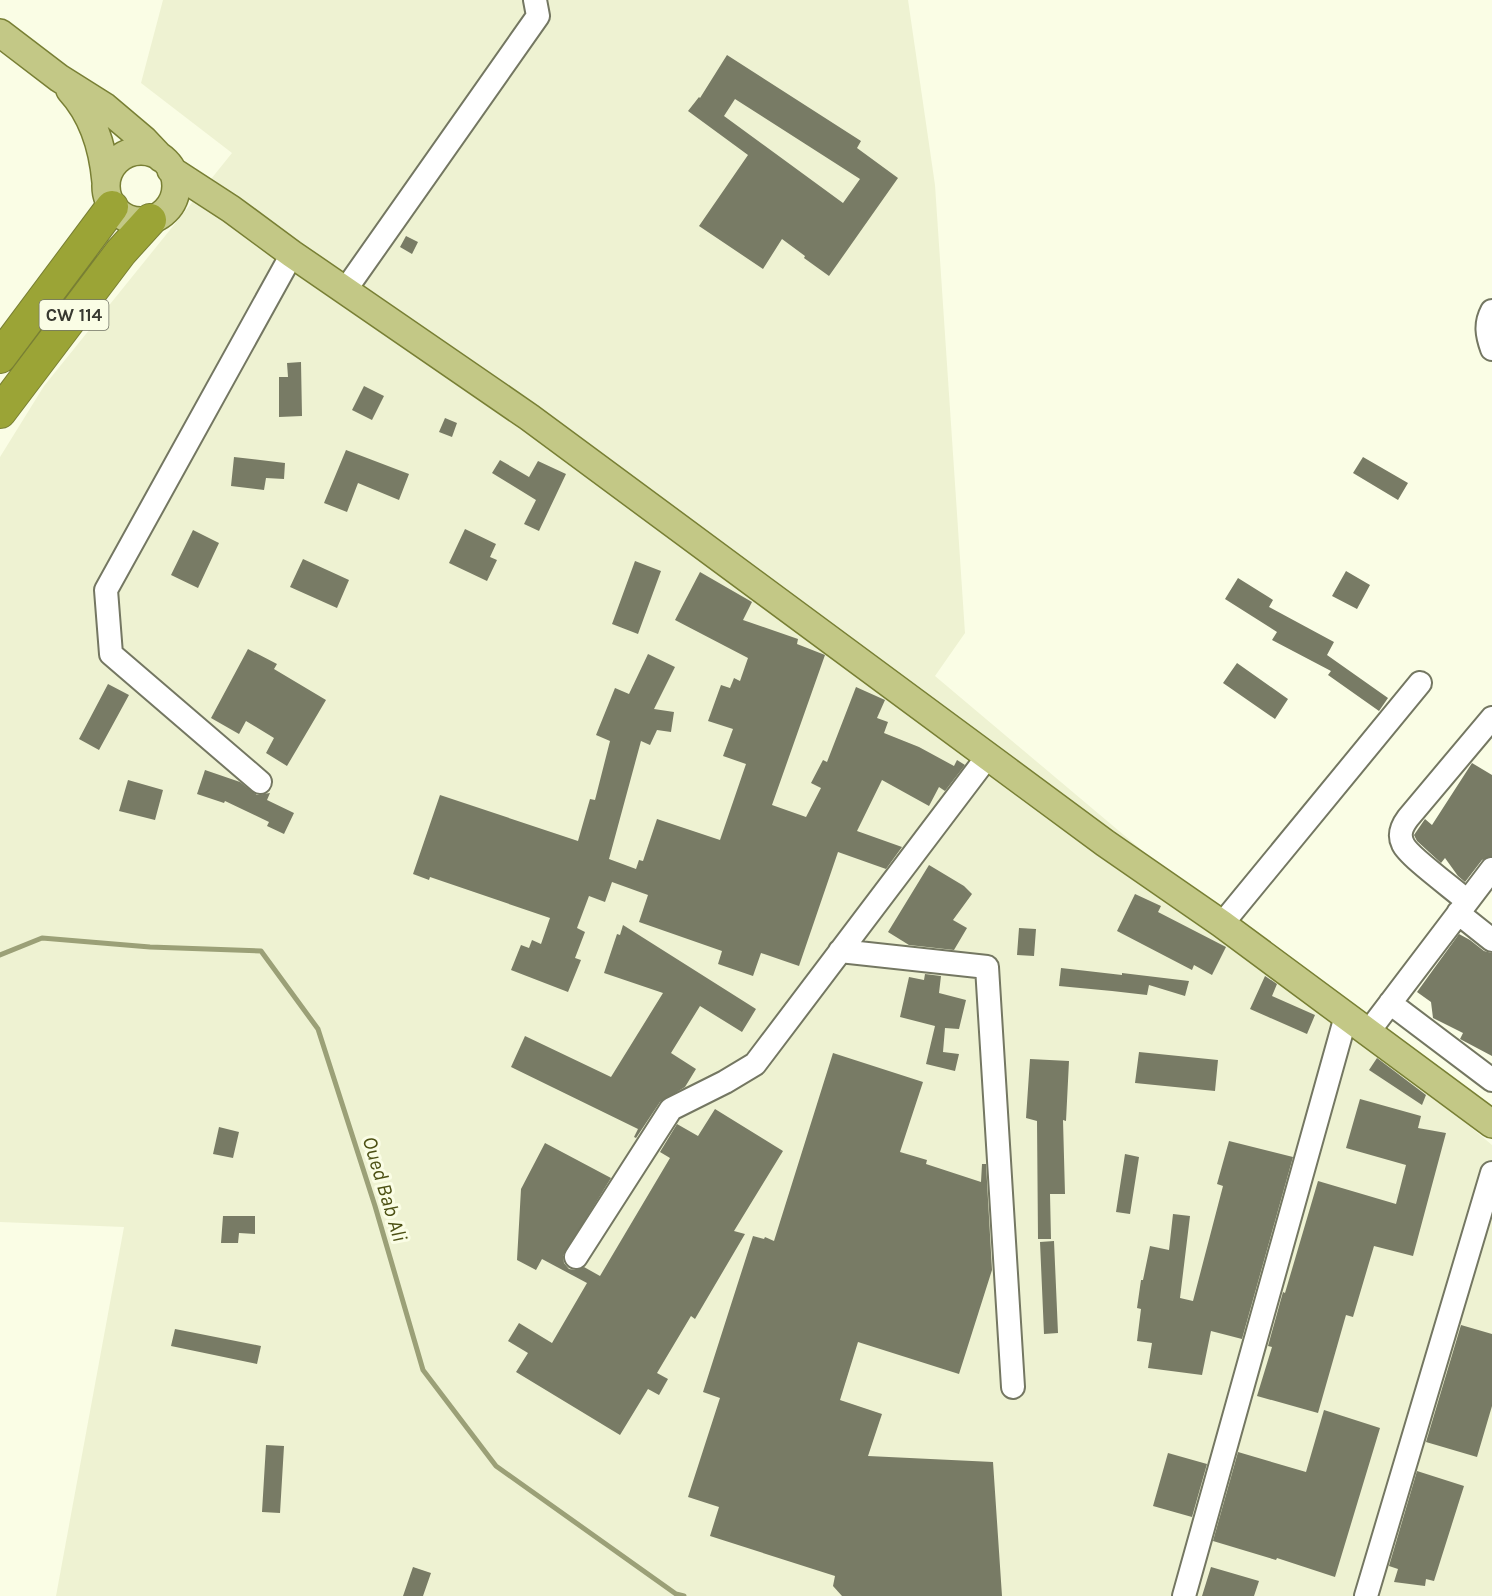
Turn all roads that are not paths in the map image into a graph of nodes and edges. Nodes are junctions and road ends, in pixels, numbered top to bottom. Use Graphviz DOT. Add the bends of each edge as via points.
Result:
graph roads {
  1 [pos="535,0"];
  2 [pos="0,33"];
  3 [pos="58,78"];
  4 [pos="166,164"];
  5 [pos="109,194"];
  6 [pos="231,210"];
  7 [pos="160,212"];
  8 [pos="292,254"];
  9 [pos="346,290"];
  10 [pos="1492,311"];
  11 [pos="1492,349"];
  12 [pos="0,357"];
  13 [pos="0,412"];
  14 [pos="1420,683"];
  15 [pos="1492,718"];
  16 [pos="988,756"];
  17 [pos="260,782"];
  18 [pos="1492,869"];
  19 [pos="1462,907"];
  20 [pos="1222,924"];
  21 [pos="1492,940"];
  22 [pos="840,951"];
  23 [pos="1390,1004"];
  24 [pos="1346,1016"];
  25 [pos="1368,1031"];
  26 [pos="1492,1080"];
  27 [pos="1492,1124"];
  28 [pos="1492,1173"];
  29 [pos="576,1257"];
  30 [pos="1013,1387"];
  31 [pos="1184,1596"];
  32 [pos="1366,1596"];
  1 -- 9 [label="street" via="538,16"];
  2 -- 3 [label="main road"];
  3 -- 4 [label="main road" via="105,107"];
  3 -- 5 [label="main road" via="94,127"];
  4 -- 5 [label="main road" via="152,153 131,152 114,163"];
  4 -- 6 [label="main road"];
  4 -- 7 [label="main road" via="175,188"];
  5 -- 7 [label="main road" via="118,213 134,220"];
  5 -- 12 [label="highway, CW 114"];
  6 -- 7 [label="main road" via="200,201"];
  6 -- 8 [label="main road"];
  7 -- 13 [label="highway, CW 114" via="121,252"];
  8 -- 9 [label="main road"];
  8 -- 17 [label="street" via="106,590 111,654"];
  9 -- 16 [label="main road" via="529,417"];
  10 -- 11 [label="street" via="1487,324"];
  14 -- 20 [label="street"];
  15 -- 19 [label="street" via="1402,825 1400,835 1407,851"];
  16 -- 20 [label="main road"];
  16 -- 22 [label="street"];
  18 -- 19 [label="street"];
  19 -- 21 [label="street"];
  19 -- 23 [label="street"];
  20 -- 24 [label="main road"];
  22 -- 29 [label="street" via="755,1064 671,1109"];
  22 -- 30 [label="street" via="987,967"];
  23 -- 25 [label="street"];
  23 -- 26 [label="street"];
  24 -- 25 [label="main road"];
  24 -- 31 [label="street"];
  25 -- 27 [label="main road"];
  28 -- 32 [label="street"];
}
